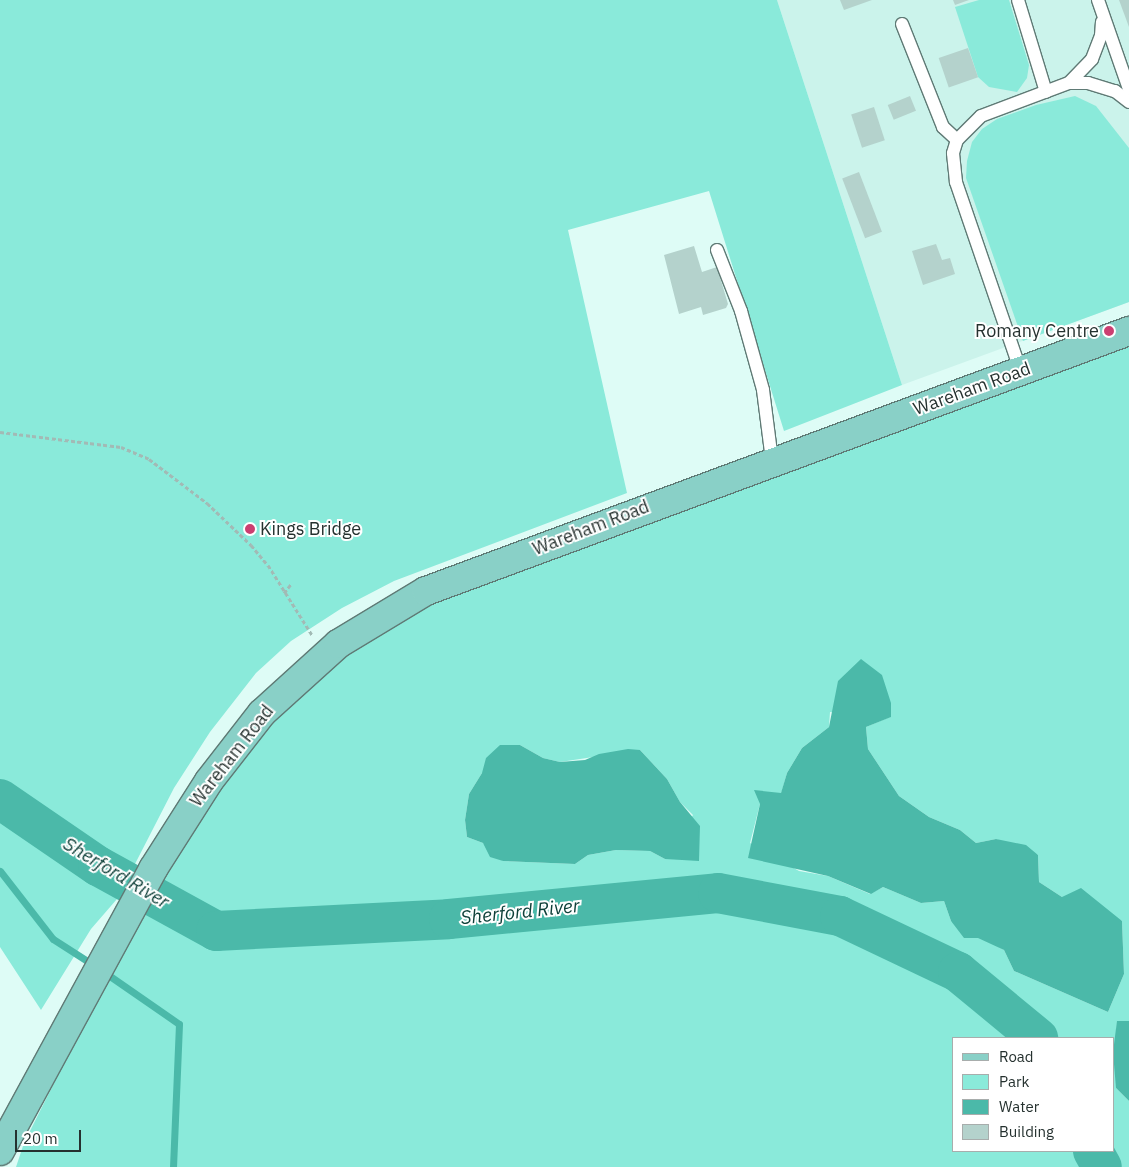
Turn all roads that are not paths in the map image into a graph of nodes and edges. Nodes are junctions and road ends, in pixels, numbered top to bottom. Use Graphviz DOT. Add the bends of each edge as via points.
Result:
graph roads {
  1 [pos="1018,0"];
  2 [pos="1098,0"];
  3 [pos="1102,18"];
  4 [pos="902,24"];
  5 [pos="1069,83"];
  6 [pos="1129,90"];
  7 [pos="1046,92"];
  8 [pos="1129,102"];
  9 [pos="957,140"];
  10 [pos="717,250"];
  11 [pos="1129,331"];
  12 [pos="1021,372"];
  13 [pos="772,460"];
  14 [pos="4,1153"];
  1 -- 7 [label="lane"];
  2 -- 3 [label="lane"];
  3 -- 5 [label="lane" via="1101,36 1092,59"];
  3 -- 6 [label="lane"];
  4 -- 9 [label="lane" via="943,127"];
  5 -- 7 [label="lane"];
  5 -- 8 [label="lane" via="1088,83 1115,91"];
  7 -- 9 [label="lane" via="981,116"];
  9 -- 12 [label="lane" via="953,153 956,182"];
  10 -- 13 [label="lane" via="741,311 763,390"];
  11 -- 12 [label="main road, Wareham Road"];
  12 -- 13 [label="main road, Wareham Road"];
  13 -- 14 [label="main road, Wareham Road" via="426,591 325,655 250,726 208,781 130,910"];
}
